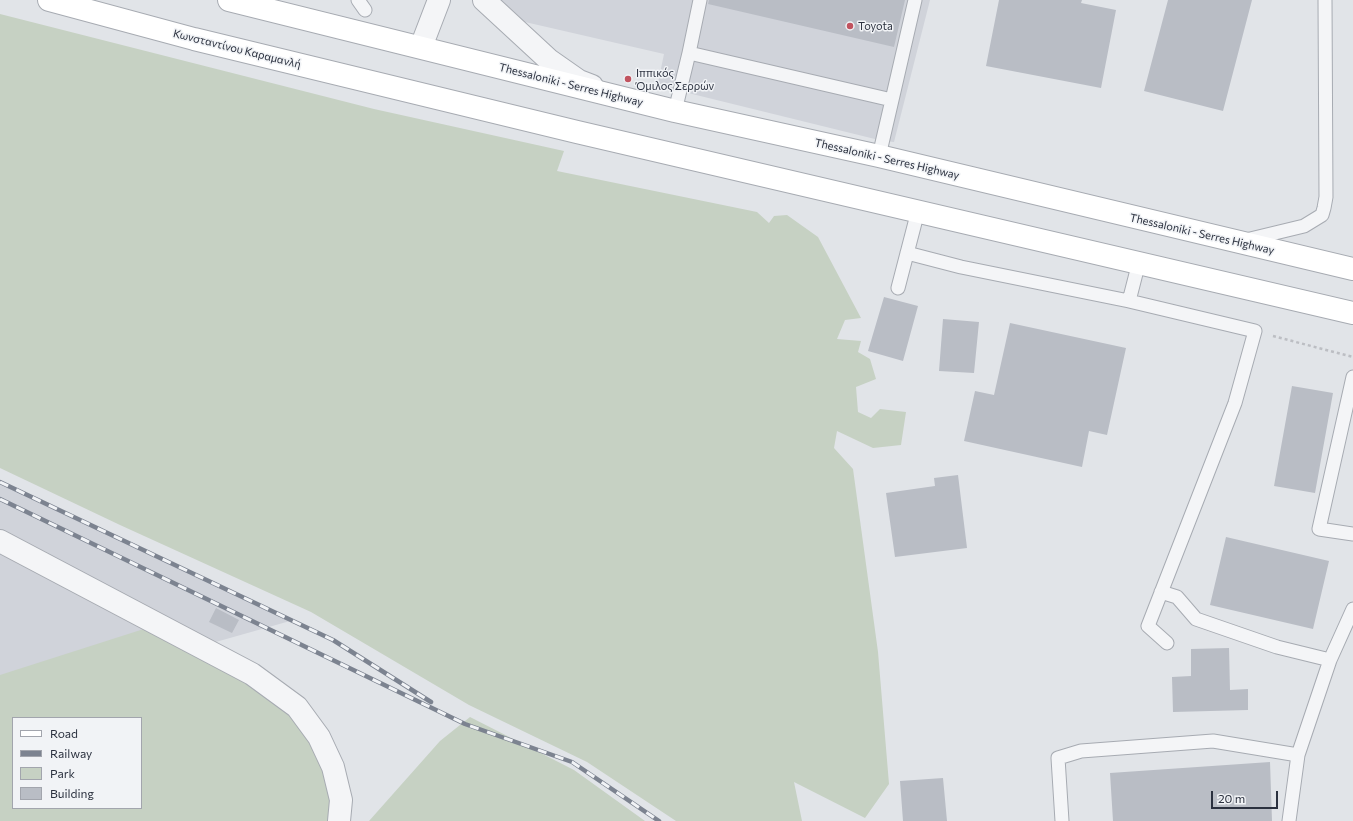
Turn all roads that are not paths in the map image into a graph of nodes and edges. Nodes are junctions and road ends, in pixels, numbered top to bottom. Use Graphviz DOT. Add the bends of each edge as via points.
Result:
graph roads {
  1 [pos="49,0"];
  2 [pos="228,0"];
  3 [pos="439,0"];
  4 [pos="484,0"];
  5 [pos="700,0"];
  6 [pos="915,0"];
  7 [pos="1325,0"];
  8 [pos="421,47"];
  9 [pos="688,53"];
  10 [pos="613,96"];
  11 [pos="892,100"];
  12 [pos="675,111"];
  13 [pos="880,156"];
  14 [pos="918,211"];
  15 [pos="1237,242"];
  16 [pos="907,253"];
  17 [pos="1139,262"];
  18 [pos="1353,269"];
  19 [pos="898,288"];
  20 [pos="1129,301"];
  21 [pos="1353,313"];
  22 [pos="1353,377"];
  23 [pos="1353,534"];
  24 [pos="0,541"];
  25 [pos="1161,592"];
  26 [pos="1353,609"];
  27 [pos="1167,643"];
  28 [pos="1330,660"];
  29 [pos="1298,755"];
  30 [pos="340,821"];
  31 [pos="1062,821"];
  32 [pos="1288,821"];
  1 -- 14 [label="main road, Κωνσταντίνου Καραμανλή" via="194,39 427,96"];
  2 -- 8 [label="main road"];
  3 -- 8 [label="street"];
  4 -- 10 [label="street" via="549,60 578,81"];
  5 -- 9 [label="lane"];
  6 -- 11 [label="lane"];
  7 -- 15 [label="lane" via="1326,197 1322,215 1304,226"];
  8 -- 10 [label="main road, Thessaloniki - Serres Highway"];
  9 -- 11 [label="lane"];
  9 -- 12 [label="lane"];
  10 -- 12 [label="main road, Thessaloniki - Serres Highway"];
  11 -- 13 [label="lane"];
  12 -- 13 [label="main road, Thessaloniki - Serres Highway"];
  13 -- 15 [label="main road, Thessaloniki - Serres Highway"];
  14 -- 16 [label="lane"];
  14 -- 17 [label="main road"];
  15 -- 18 [label="main road, Thessaloniki - Serres Highway"];
  16 -- 19 [label="lane"];
  16 -- 20 [label="lane" via="961,267"];
  17 -- 20 [label="lane"];
  17 -- 21 [label="main road"];
  20 -- 25 [label="lane" via="1255,331 1235,402"];
  22 -- 23 [label="lane" via="1319,529"];
  24 -- 30 [label="street" via="252,674 297,707 319,737 333,768 341,800"];
  25 -- 27 [label="lane" via="1148,626"];
  25 -- 28 [label="lane" via="1177,596 1196,619 1277,647"];
  26 -- 28 [label="lane"];
  28 -- 29 [label="lane"];
  29 -- 31 [label="lane" via="1213,741 1081,751 1058,758"];
  29 -- 32 [label="lane"];
}
